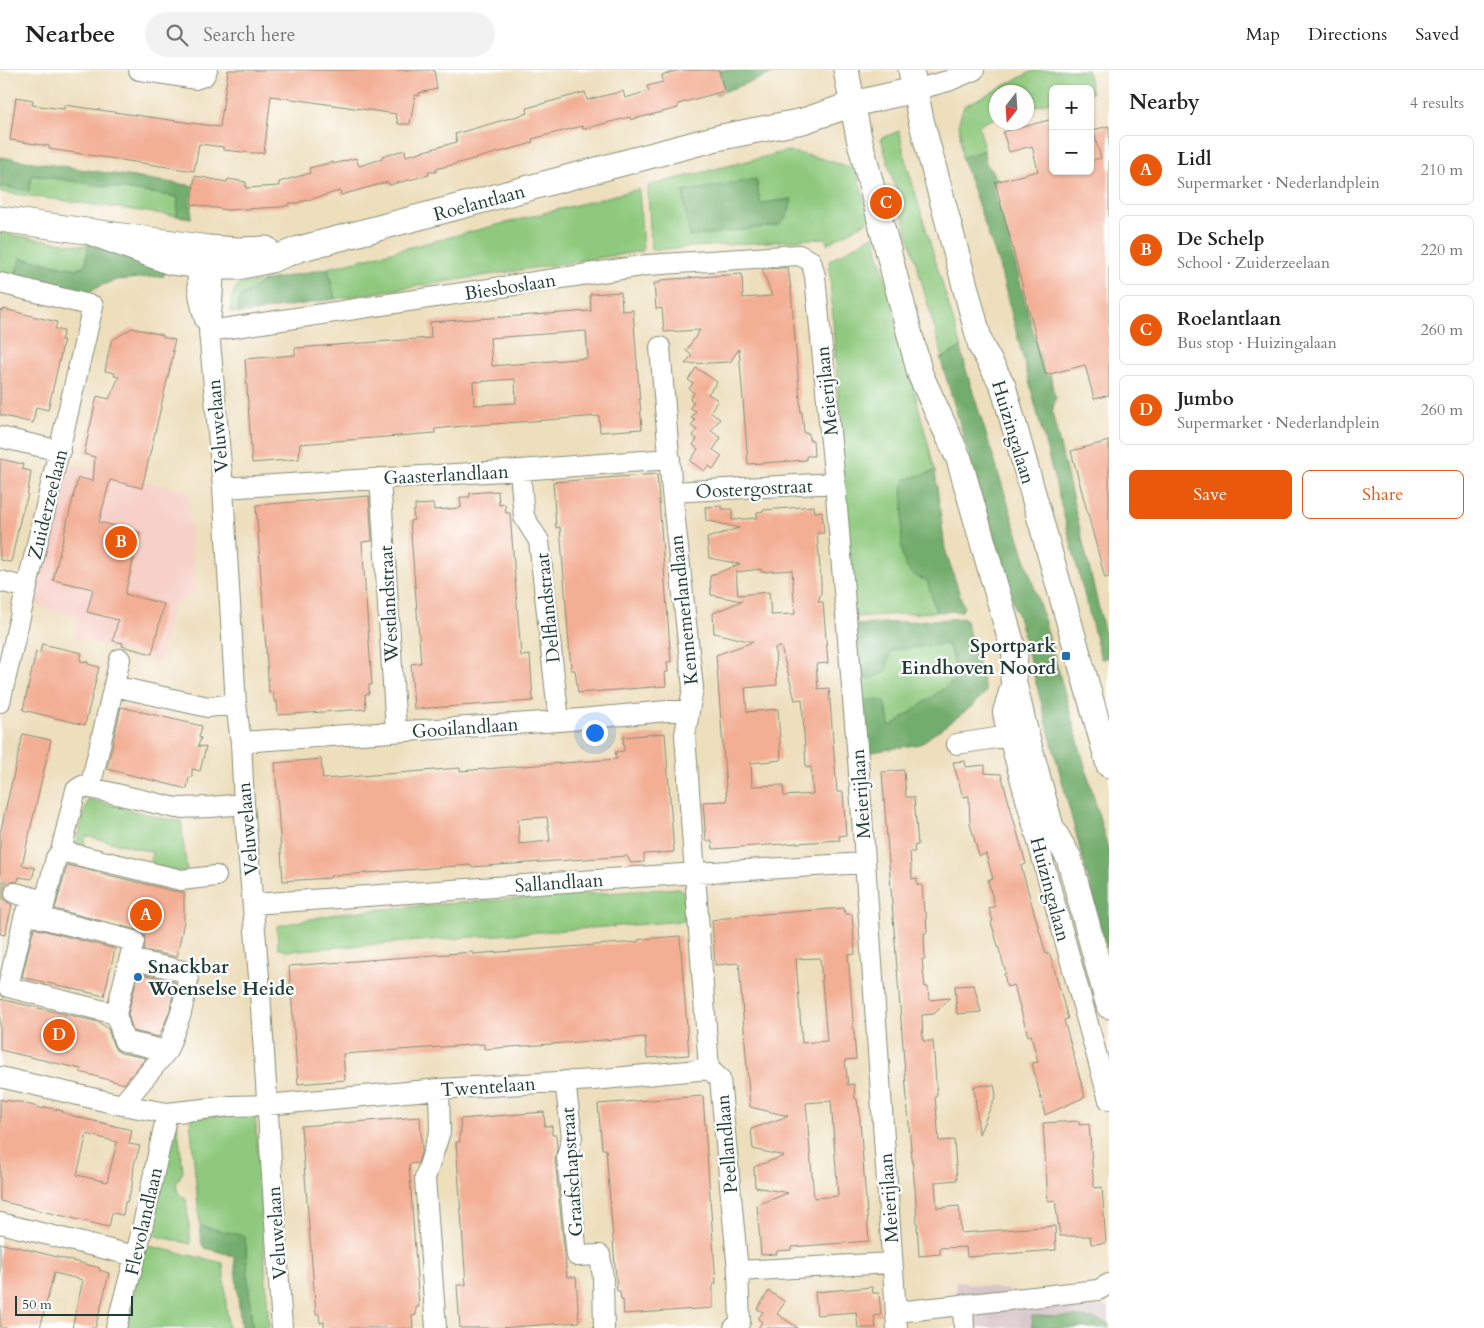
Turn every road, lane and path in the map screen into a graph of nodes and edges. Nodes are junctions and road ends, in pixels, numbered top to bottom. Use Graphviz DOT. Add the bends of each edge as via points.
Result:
graph roads {
  1 [pos="139,70"];
  2 [pos="207,70"];
  3 [pos="974,70"];
  4 [pos="913,75"];
  5 [pos="850,88"];
  6 [pos="0,219"];
  7 [pos="207,260"];
  8 [pos="810,261"];
  9 [pos="0,283"];
  10 [pos="209,331"];
  11 [pos="660,346"];
  12 [pos="0,437"];
  13 [pos="60,451"];
  14 [pos="670,459"];
  15 [pos="520,470"];
  16 [pos="380,478"];
  17 [pos="835,483"];
  18 [pos="223,488"];
  19 [pos="672,492"];
  20 [pos="0,581"];
  21 [pos="26,588"];
  22 [pos="120,659"];
  23 [pos="1013,679"];
  24 [pos="114,686"];
  25 [pos="0,702"];
  26 [pos="236,704"];
  27 [pos="688,711"];
  28 [pos="559,721"];
  29 [pos="396,731"];
  30 [pos="1009,736"];
  31 [pos="240,742"];
  32 [pos="958,744"];
  33 [pos="1109,766"];
  34 [pos="90,788"];
  35 [pos="244,804"];
  36 [pos="61,851"];
  37 [pos="865,863"];
  38 [pos="696,873"];
  39 [pos="216,876"];
  40 [pos="15,893"];
  41 [pos="253,904"];
  42 [pos="43,910"];
  43 [pos="130,958"];
  44 [pos="1109,1006"];
  45 [pos="116,1014"];
  46 [pos="167,1051"];
  47 [pos="709,1069"];
  48 [pos="0,1077"];
  49 [pos="565,1082"];
  50 [pos="439,1089"];
  51 [pos="1109,1100"];
  52 [pos="268,1105"];
  53 [pos="122,1106"];
  54 [pos="167,1113"];
  55 [pos="0,1223"];
  56 [pos="135,1256"];
  57 [pos="892,1263"];
  58 [pos="738,1271"];
  59 [pos="1105,1290"];
  60 [pos="963,1305"];
  61 [pos="897,1320"];
  62 [pos="116,1328"];
  63 [pos="282,1328"];
  64 [pos="436,1328"];
  65 [pos="604,1328"];
  66 [pos="734,1328"];
  67 [pos="964,1328"];
  1 -- 2 [label="street" via="195,79 204,76"];
  3 -- 4 [label="street" via="948,81"];
  4 -- 5 [label="main road, Roelantlaan"];
  4 -- 33 [label="main road, Huizingalaan" via="981,346 1003,386"];
  5 -- 7 [label="main road, Roelantlaan" via="803,121 717,138 299,250 238,250"];
  5 -- 23 [label="main road, Huizingalaan" via="859,138 920,374 959,458 1015,655"];
  6 -- 7 [label="main road, Roelantlaan" via="133,237"];
  7 -- 10 [label="street, Veluwelaan" via="198,288"];
  8 -- 10 [label="street, Biesboslaan" via="799,255 648,265"];
  8 -- 17 [label="street, Meierijlaan"];
  9 -- 13 [label="street, Zuiderzeelaan" via="93,306"];
  10 -- 18 [label="street, Veluwelaan"];
  11 -- 14 [label="street, Kennemerlandlaan"];
  12 -- 13 [label="street"];
  13 -- 21 [label="street, Zuiderzeelaan"];
  14 -- 15 [label="street, Gaasterlandlaan"];
  14 -- 19 [label="street, Kennemerlandlaan"];
  15 -- 16 [label="street, Gaasterlandlaan"];
  15 -- 28 [label="street, Delflandstraat" via="524,517 539,541"];
  16 -- 18 [label="street, Gaasterlandlaan"];
  16 -- 29 [label="street, Westlandstraat"];
  17 -- 19 [label="street, Oostergostraat"];
  17 -- 37 [label="street, Meierijlaan" via="865,759"];
  18 -- 26 [label="street, Veluwelaan"];
  19 -- 27 [label="street, Kennemerlandlaan" via="692,688"];
  20 -- 21 [label="street"];
  21 -- 25 [label="street, Zuiderzeelaan"];
  22 -- 24 [label="street"];
  23 -- 30 [label="street, Huizingalaan" via="1003,712"];
  23 -- 44 [label="main road, Huizingalaan" via="1052,827 1069,858"];
  24 -- 26 [label="street" via="208,707"];
  24 -- 34 [label="street"];
  26 -- 31 [label="street, Veluwelaan"];
  27 -- 28 [label="street, Gooilandlaan"];
  27 -- 38 [label="street, Kennemerlandlaan" via="685,735"];
  28 -- 29 [label="street, Gooilandlaan"];
  29 -- 31 [label="street, Gooilandlaan"];
  30 -- 32 [label="street"];
  30 -- 51 [label="street, Huizingalaan"];
  31 -- 35 [label="street, Veluwelaan"];
  34 -- 35 [label="street" via="176,808"];
  34 -- 36 [label="street" via="82,786 76,790"];
  35 -- 41 [label="street, Veluwelaan"];
  36 -- 39 [label="street" via="181,880"];
  36 -- 42 [label="street" via="56,858"];
  37 -- 38 [label="street, Sallandlaan"];
  37 -- 57 [label="street, Meierijlaan"];
  38 -- 41 [label="street, Sallandlaan"];
  38 -- 47 [label="street, Peellandlaan"];
  40 -- 42 [label="street"];
  41 -- 52 [label="street, Veluwelaan"];
  42 -- 43 [label="street" via="134,941"];
  42 -- 45 [label="street" via="25,914 8,987"];
  43 -- 45 [label="street"];
  43 -- 46 [label="street" via="183,971 188,980 181,1013"];
  45 -- 46 [label="street" via="124,1040"];
  46 -- 53 [label="street"];
  47 -- 49 [label="street, Twentelaan"];
  47 -- 58 [label="street, Peellandlaan" via="720,1079"];
  48 -- 53 [label="street, Twentelaan"];
  49 -- 50 [label="street, Twentelaan"];
  49 -- 65 [label="street, Graafschapstraat" via="572,1137 567,1157 577,1256 600,1255"];
  50 -- 52 [label="street, Twentelaan"];
  50 -- 64 [label="street" via="440,1132 425,1178"];
  52 -- 54 [label="street, Twentelaan"];
  52 -- 63 [label="street, Veluwelaan"];
  53 -- 54 [label="street, Twentelaan"];
  54 -- 56 [label="street, Flevolandlaan"];
  55 -- 56 [label="street"];
  56 -- 62 [label="street, Flevolandlaan"];
  57 -- 58 [label="street"];
  57 -- 61 [label="street, Meierijlaan"];
  58 -- 66 [label="street, Peellandlaan" via="740,1322"];
  59 -- 60 [label="street"];
  60 -- 61 [label="street"];
  60 -- 67 [label="street"];
}
